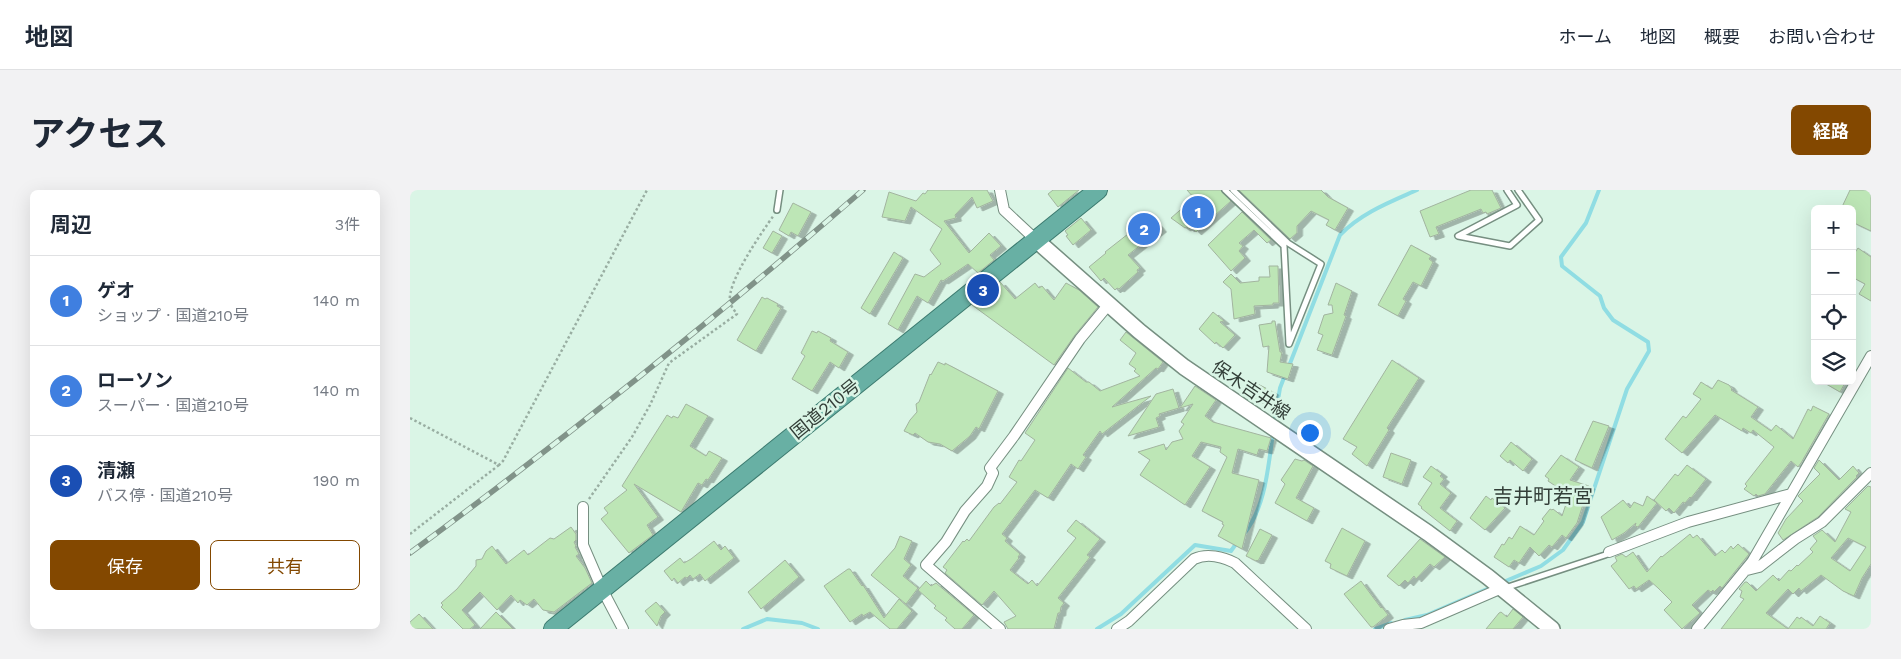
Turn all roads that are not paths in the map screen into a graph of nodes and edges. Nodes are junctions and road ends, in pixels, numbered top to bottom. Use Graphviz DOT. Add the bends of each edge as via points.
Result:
graph roads {
  1 [pos="780,190"];
  2 [pos="1000,190"];
  3 [pos="1098,190"];
  4 [pos="1225,190"];
  5 [pos="1233,190"];
  6 [pos="1507,190"];
  7 [pos="1518,190"];
  8 [pos="777,210"];
  9 [pos="1036,240"];
  10 [pos="1110,304"];
  11 [pos="1871,356"];
  12 [pos="1871,473"];
  13 [pos="1791,494"];
  14 [pos="583,507"];
  15 [pos="1609,552"];
  16 [pos="1747,570"];
  17 [pos="1502,588"];
  18 [pos="602,590"];
  19 [pos="553,629"];
  20 [pos="623,629"];
  21 [pos="1000,629"];
  22 [pos="1117,629"];
  23 [pos="1306,629"];
  24 [pos="1389,629"];
  25 [pos="1552,629"];
  26 [pos="1697,629"];
  1 -- 8 [label="lane"];
  2 -- 9 [label="street" via="1004,210"];
  3 -- 9 [label="highway, 国道210号"];
  4 -- 5 [label="lane" via="1284,246 1289,344 1321,264 1288,243"];
  6 -- 7 [label="lane" via="1517,205 1458,236 1510,246 1539,220"];
  9 -- 10 [label="main road, 保木吉井線"];
  9 -- 18 [label="highway, 国道210号"];
  10 -- 17 [label="main road, 保木吉井線" via="1184,368 1428,533"];
  10 -- 21 [label="street" via="1080,339 990,468 993,473 987,486 964,511 946,542 926,565"];
  11 -- 13 [label="street"];
  12 -- 16 [label="street" via="1822,522 1759,567"];
  13 -- 15 [label="street" via="1688,522"];
  13 -- 16 [label="street"];
  14 -- 18 [label="street" via="583,545"];
  15 -- 17 [label="lane"];
  16 -- 26 [label="street"];
  17 -- 24 [label="street" via="1421,623"];
  17 -- 25 [label="main road, 保木吉井線"];
  18 -- 19 [label="highway, 国道210号"];
  18 -- 20 [label="street"];
  22 -- 23 [label="street" via="1202,555 1226,558 1235,563"];
}
